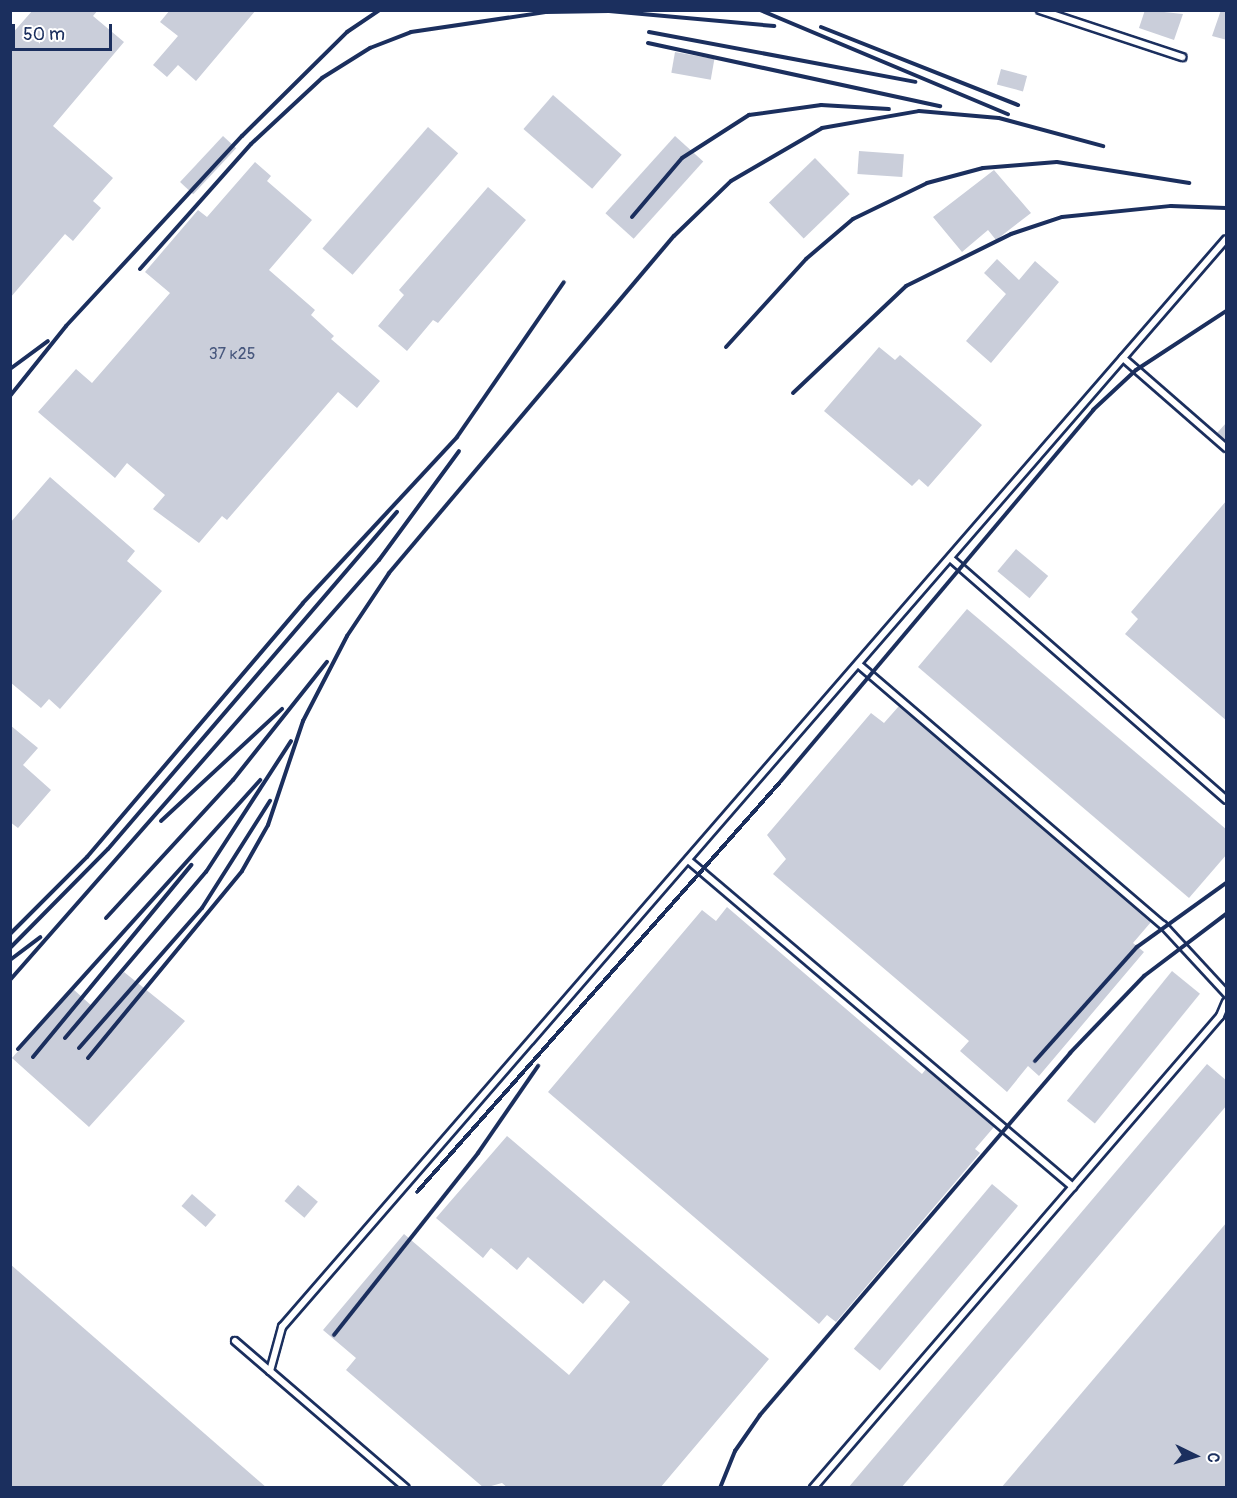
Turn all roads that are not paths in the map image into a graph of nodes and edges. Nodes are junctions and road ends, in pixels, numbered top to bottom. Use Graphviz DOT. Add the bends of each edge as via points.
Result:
graph roads {
  1 [pos="1040,10"];
  2 [pos="1182,57"];
  3 [pos="1227,239"];
  4 [pos="1123,358"];
  5 [pos="1227,448"];
  6 [pos="950,558"];
  7 [pos="858,664"];
  8 [pos="1227,800"];
  9 [pos="688,860"];
  10 [pos="1227,993"];
  11 [pos="1227,1002"];
  12 [pos="1220,1016"];
  13 [pos="1227,1022"];
  14 [pos="1073,1187"];
  15 [pos="236,1341"];
  16 [pos="270,1371"];
  17 [pos="406,1488"];
  18 [pos="813,1488"];
  1 -- 2 [label="lane"];
  3 -- 4 [label="lane"];
  4 -- 5 [label="lane"];
  4 -- 6 [label="lane"];
  6 -- 7 [label="lane"];
  6 -- 8 [label="lane"];
  7 -- 9 [label="lane"];
  7 -- 10 [label="lane" via="1163,926"];
  9 -- 14 [label="lane"];
  9 -- 16 [label="lane" via="282,1328"];
  11 -- 12 [label="lane"];
  12 -- 13 [label="lane"];
  12 -- 14 [label="lane"];
  14 -- 18 [label="lane"];
  15 -- 16 [label="lane"];
  16 -- 17 [label="lane"];
}
